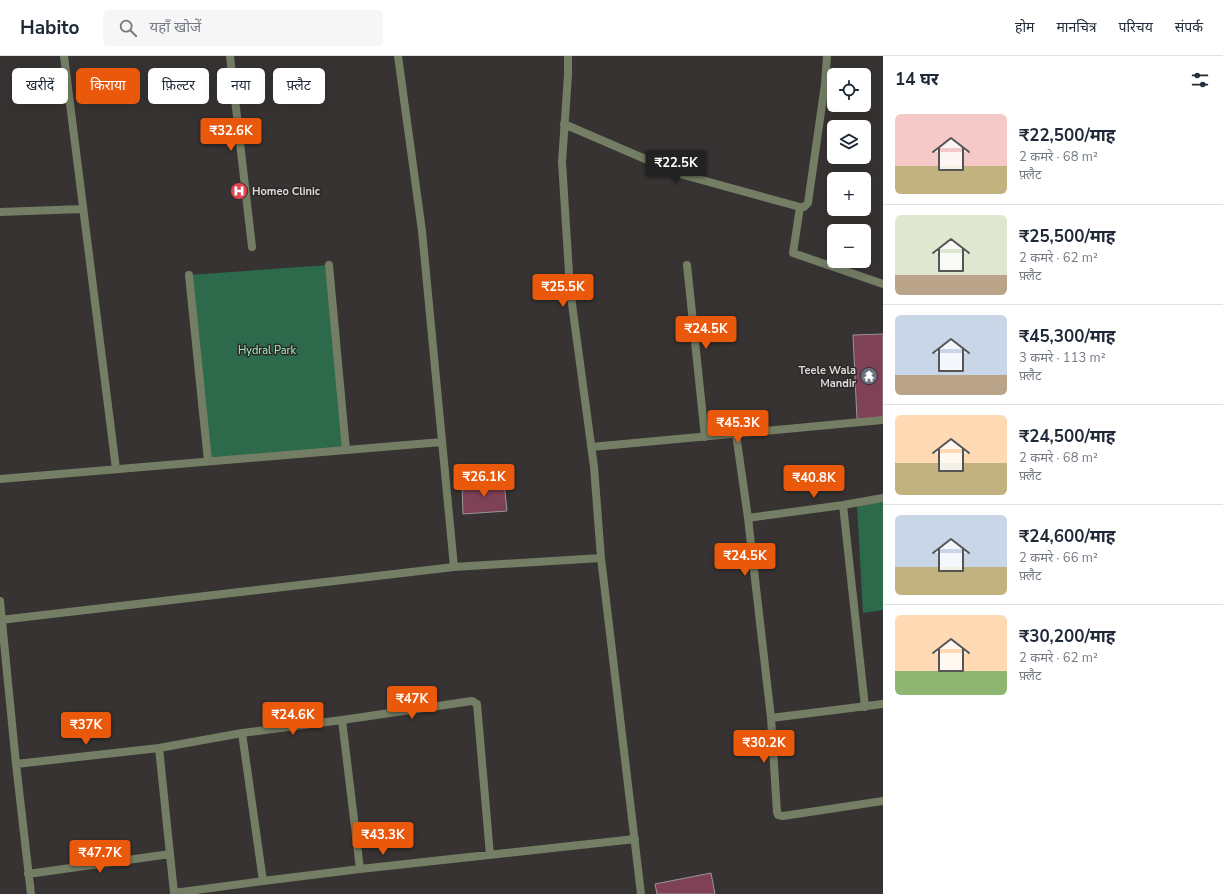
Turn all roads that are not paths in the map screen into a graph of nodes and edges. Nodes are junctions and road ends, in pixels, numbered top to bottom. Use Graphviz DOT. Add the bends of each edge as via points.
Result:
graph roads {
  1 [pos="64,56"];
  2 [pos="230,56"];
  3 [pos="398,56"];
  4 [pos="568,56"];
  5 [pos="827,56"];
  6 [pos="564,124"];
  7 [pos="800,206"];
  8 [pos="83,209"];
  9 [pos="0,212"];
  10 [pos="252,247"];
  11 [pos="329,265"];
  12 [pos="687,265"];
  13 [pos="189,276"];
  14 [pos="883,284"];
  15 [pos="883,420"];
  16 [pos="736,434"];
  17 [pos="705,437"];
  18 [pos="442,442"];
  19 [pos="591,447"];
  20 [pos="346,450"];
  21 [pos="208,461"];
  22 [pos="116,469"];
  23 [pos="0,478"];
  24 [pos="883,498"];
  25 [pos="843,505"];
  26 [pos="748,518"];
  27 [pos="601,558"];
  28 [pos="454,567"];
  29 [pos="0,601"];
  30 [pos="1,620"];
  31 [pos="883,704"];
  32 [pos="865,707"];
  33 [pos="771,718"];
  34 [pos="342,720"];
  35 [pos="242,733"];
  36 [pos="159,748"];
  37 [pos="16,764"];
  38 [pos="883,801"];
  39 [pos="635,839"];
  40 [pos="170,854"];
  41 [pos="490,855"];
  42 [pos="360,869"];
  43 [pos="28,874"];
  44 [pos="263,881"];
  45 [pos="31,894"];
  46 [pos="641,894"];
  1 -- 8 [label="street"];
  2 -- 10 [label="street"];
  3 -- 18 [label="street" via="422,231"];
  4 -- 6 [label="street"];
  5 -- 7 [label="street" via="808,203 804,207"];
  6 -- 7 [label="street" via="680,174"];
  6 -- 19 [label="street" via="562,162 570,289"];
  7 -- 14 [label="street" via="792,253"];
  8 -- 9 [label="street"];
  8 -- 22 [label="street"];
  11 -- 20 [label="street"];
  12 -- 17 [label="street"];
  13 -- 21 [label="street"];
  15 -- 16 [label="street"];
  16 -- 17 [label="street"];
  16 -- 26 [label="street"];
  17 -- 19 [label="street"];
  18 -- 20 [label="street"];
  18 -- 28 [label="street"];
  19 -- 27 [label="street"];
  20 -- 21 [label="street"];
  21 -- 22 [label="street"];
  22 -- 23 [label="street"];
  24 -- 25 [label="street"];
  25 -- 26 [label="street"];
  25 -- 32 [label="street"];
  26 -- 33 [label="street"];
  27 -- 28 [label="street"];
  27 -- 39 [label="street"];
  28 -- 30 [label="street"];
  29 -- 30 [label="street"];
  30 -- 37 [label="street"];
  31 -- 32 [label="street"];
  32 -- 33 [label="street"];
  33 -- 38 [label="street" via="778,815"];
  34 -- 35 [label="street"];
  34 -- 41 [label="street" via="475,702"];
  34 -- 42 [label="street"];
  35 -- 36 [label="street"];
  35 -- 44 [label="street"];
  36 -- 37 [label="street"];
  36 -- 40 [label="street"];
  37 -- 43 [label="street"];
  39 -- 41 [label="street"];
  39 -- 46 [label="street"];
  40 -- 43 [label="street"];
  40 -- 44 [label="street" via="174,893"];
  41 -- 42 [label="street"];
  42 -- 44 [label="street"];
  43 -- 45 [label="street"];
}
